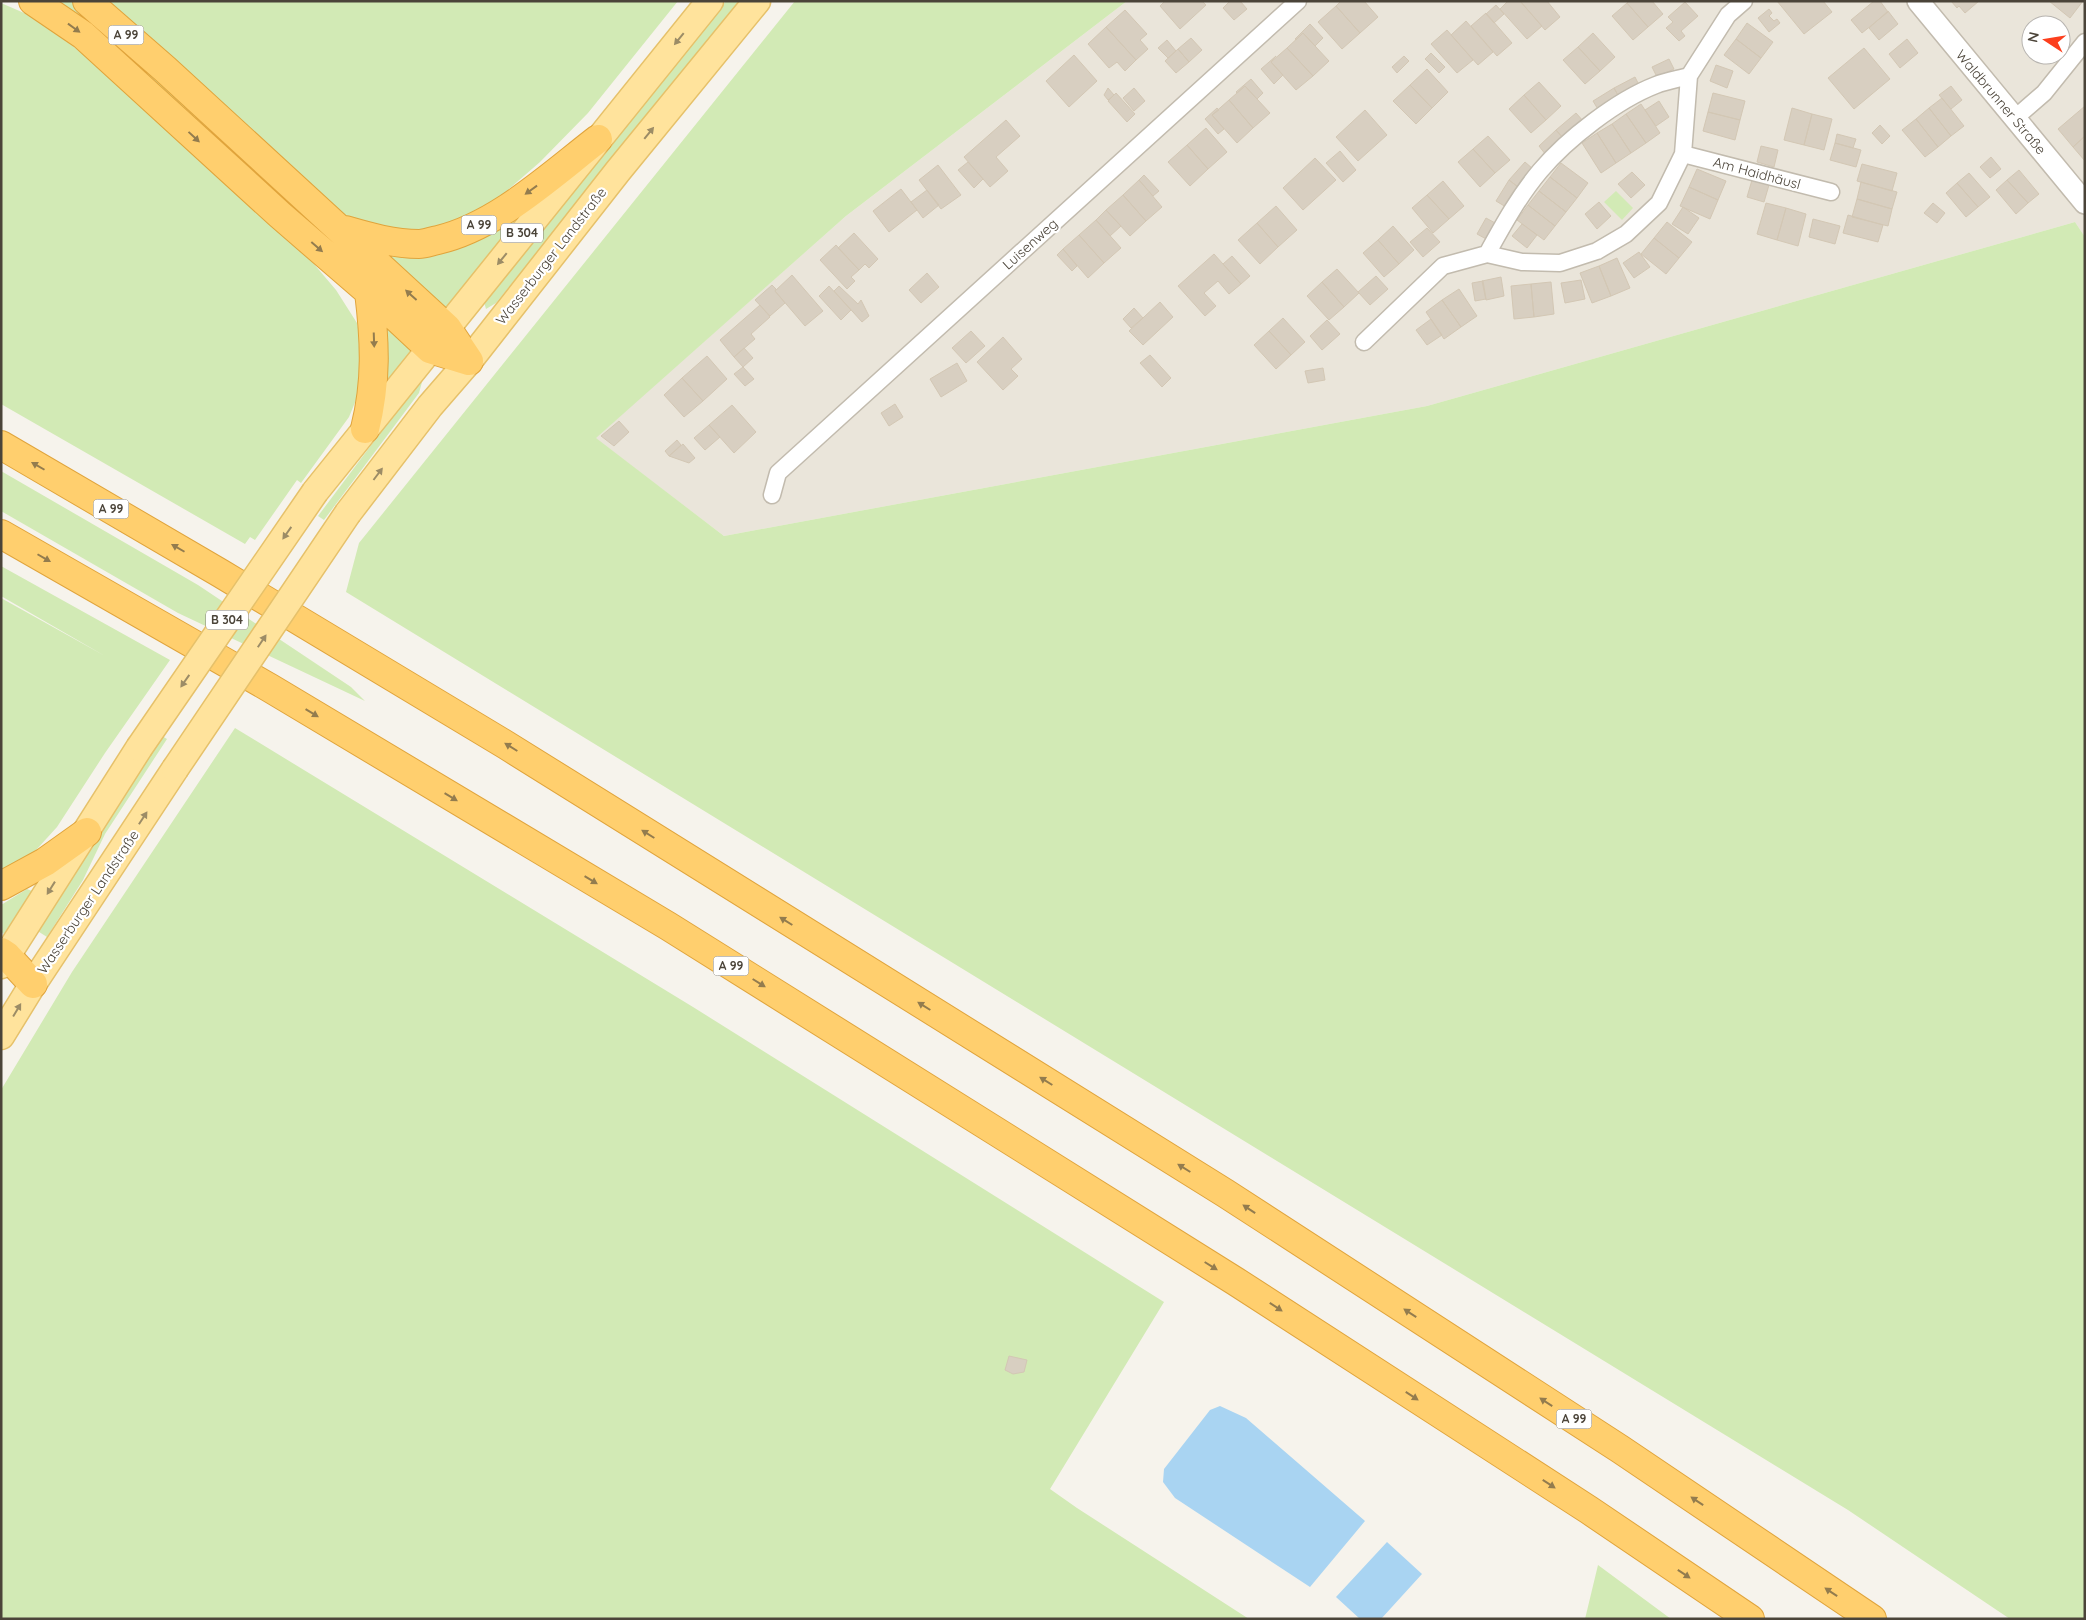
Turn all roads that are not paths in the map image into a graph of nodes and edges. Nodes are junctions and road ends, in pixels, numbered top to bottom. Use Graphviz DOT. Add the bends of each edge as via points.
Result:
graph roads {
  1 [pos="33,1"];
  2 [pos="87,1"];
  3 [pos="710,1"];
  4 [pos="757,1"];
  5 [pos="1298,1"];
  6 [pos="1744,1"];
  7 [pos="1918,1"];
  8 [pos="2085,42"];
  9 [pos="1689,76"];
  10 [pos="2014,118"];
  11 [pos="598,139"];
  12 [pos="1683,154"];
  13 [pos="1832,192"];
  14 [pos="2085,203"];
  15 [pos="337,227"];
  16 [pos="1487,254"];
  17 [pos="369,292"];
  18 [pos="447,328"];
  19 [pos="1364,342"];
  20 [pos="430,349"];
  21 [pos="469,360"];
  22 [pos="365,429"];
  23 [pos="1,445"];
  24 [pos="772,495"];
  25 [pos="1,534"];
  26 [pos="87,832"];
  27 [pos="1,886"];
  28 [pos="3,962"];
  29 [pos="33,984"];
  30 [pos="1,1036"];
  31 [pos="1750,1619"];
  32 [pos="1872,1619"];
  1 -- 17 [label="highway, one-way" via="83,35"];
  2 -- 15 [label="highway, A 99"];
  3 -- 11 [label="main road, B 304, one-way"];
  21 -- 4 [label="main road, Wasserburger Landstraße / B 304, one-way"];
  5 -- 24 [label="street, Luisenweg" via="778,473"];
  6 -- 9 [label="street" via="1728,15"];
  7 -- 10 [label="street, Waldbrunner Straße"];
  8 -- 10 [label="street" via="2044,93"];
  9 -- 12 [label="street"];
  9 -- 16 [label="street" via="1655,85 1615,107 1573,138 1540,171 1509,214"];
  10 -- 14 [label="street, Waldbrunner Straße"];
  11 -- 15 [label="highway, A 99, one-way" via="494,215 457,235 421,244 376,239"];
  11 -- 18 [label="main road, B 304, one-way"];
  12 -- 13 [label="street, Am Haidhäusl"];
  12 -- 16 [label="street" via="1659,203 1626,234 1598,251 1560,264 1522,262"];
  18 -- 15 [label="highway, A 99, one-way"];
  16 -- 19 [label="street" via="1443,266"];
  17 -- 20 [label="highway"];
  17 -- 22 [label="highway, one-way" via="375,371"];
  18 -- 20 [label="main road, B 304"];
  18 -- 21 [label="highway, A 99"];
  20 -- 21 [label="highway"];
  20 -- 22 [label="main road, B 304"];
  29 -- 21 [label="main road, Wasserburger Landstraße / B 304, one-way, bridge" via="348,513"];
  22 -- 26 [label="main road, B 304, one-way, bridge" via="315,492 139,748"];
  32 -- 23 [label="highway, A 99, one-way" via="1620,1449 1225,1193 506,744"];
  25 -- 31 [label="highway, A 99, one-way" via="279,693 676,931 1235,1281 1589,1510"];
  26 -- 27 [label="highway" via="45,862"];
  26 -- 28 [label="main road, B 304, one-way"];
  28 -- 29 [label="highway"];
  30 -- 29 [label="main road, Wasserburger Landstraße / B 304, one-way"];
}
